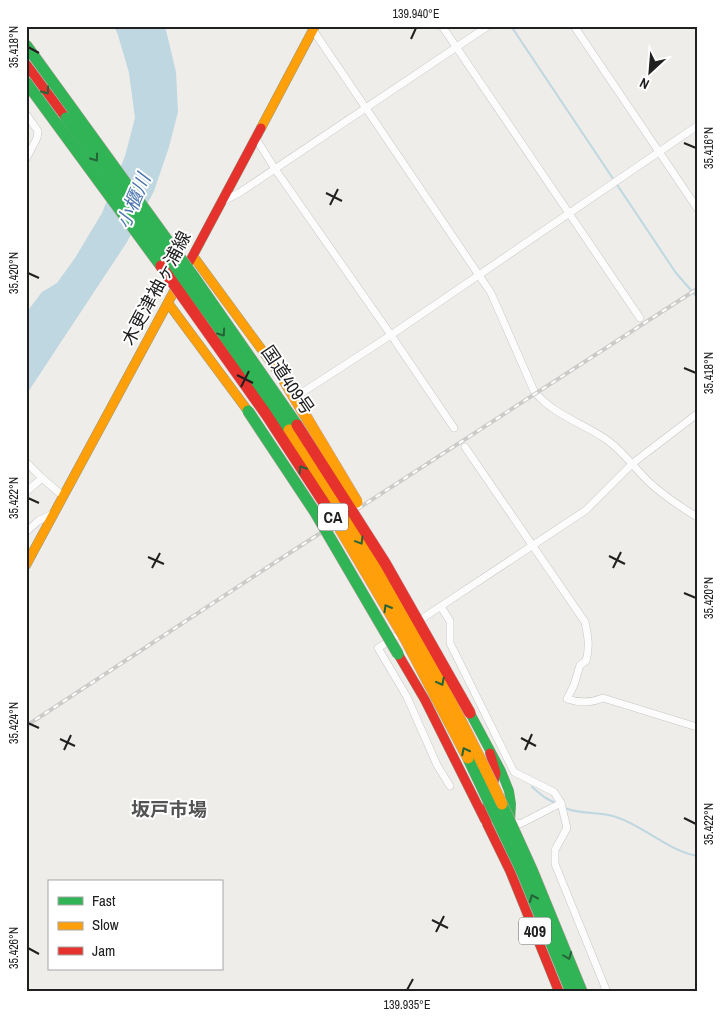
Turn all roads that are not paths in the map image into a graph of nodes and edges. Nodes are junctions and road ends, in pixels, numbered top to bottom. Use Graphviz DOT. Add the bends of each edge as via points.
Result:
graph roads {
  1 [pos="442,26"];
  2 [pos="488,26"];
  3 [pos="574,26"];
  4 [pos="314,28"];
  5 [pos="26,45"];
  6 [pos="456,47"];
  7 [pos="26,64"];
  8 [pos="26,82"];
  9 [pos="366,108"];
  10 [pos="26,114"];
  11 [pos="697,126"];
  12 [pos="255,137"];
  13 [pos="659,152"];
  14 [pos="26,159"];
  15 [pos="275,168"];
  16 [pos="221,202"];
  17 [pos="697,208"];
  18 [pos="569,213"];
  19 [pos="193,256"];
  20 [pos="479,274"];
  21 [pos="168,302"];
  22 [pos="640,318"];
  23 [pos="391,335"];
  24 [pos="300,394"];
  25 [pos="697,414"];
  26 [pos="454,428"];
  27 [pos="465,447"];
  28 [pos="633,463"];
  29 [pos="28,464"];
  30 [pos="42,478"];
  31 [pos="26,492"];
  32 [pos="63,496"];
  33 [pos="54,513"];
  34 [pos="697,517"];
  35 [pos="26,532"];
  36 [pos="533,546"];
  37 [pos="26,565"];
  38 [pos="441,607"];
  39 [pos="429,638"];
  40 [pos="697,727"];
  41 [pos="490,753"];
  42 [pos="450,786"];
  43 [pos="561,803"];
  44 [pos="510,819"];
  45 [pos="487,824"];
  46 [pos="510,871"];
  47 [pos="559,992"];
  48 [pos="571,992"];
  49 [pos="582,992"];
  50 [pos="607,992"];
  1 -- 6 [label="street"];
  2 -- 6 [label="street"];
  3 -- 13 [label="street"];
  4 -- 9 [label="street"];
  4 -- 12 [label="main road, 木更津袖ヶ浦線"];
  5 -- 39 [label="main road, 国道409号 / 409, bridge" via="249,354 356,515"];
  6 -- 9 [label="street"];
  6 -- 18 [label="street"];
  7 -- 49 [label="main road, CA, one-way, bridge" via="243,362 349,521 457,711 492,781 552,914"];
  48 -- 8 [label="main road, CA, one-way, bridge" via="542,918 482,786 411,648 355,552 234,368"];
  9 -- 15 [label="street"];
  9 -- 20 [label="street"];
  10 -- 14 [label="street" via="38,131"];
  11 -- 13 [label="street"];
  12 -- 15 [label="street"];
  12 -- 16 [label="main road, 木更津袖ヶ浦線"];
  13 -- 17 [label="street"];
  13 -- 18 [label="street"];
  15 -- 16 [label="street"];
  15 -- 23 [label="street"];
  16 -- 19 [label="main road, 木更津袖ヶ浦線"];
  18 -- 20 [label="street"];
  18 -- 22 [label="street"];
  19 -- 21 [label="main road, 木更津袖ヶ浦線"];
  19 -- 39 [label="main road, bridge" via="284,380 407,585"];
  20 -- 23 [label="street"];
  20 -- 28 [label="street" via="491,292 539,398 571,421 606,439"];
  21 -- 32 [label="main road, 木更津袖ヶ浦線"];
  21 -- 45 [label="main road, bridge" via="248,411 315,512 425,700"];
  23 -- 24 [label="street"];
  23 -- 26 [label="street"];
  25 -- 28 [label="street"];
  27 -- 36 [label="street"];
  28 -- 34 [label="street" via="650,483"];
  28 -- 36 [label="street" via="586,510"];
  29 -- 30 [label="street"];
  30 -- 31 [label="street"];
  30 -- 32 [label="street"];
  32 -- 33 [label="main road, 木更津袖ヶ浦線"];
  33 -- 35 [label="street"];
  33 -- 37 [label="main road, 木更津袖ヶ浦線"];
  36 -- 38 [label="street"];
  36 -- 40 [label="street" via="585,622 588,655 586,662 580,665 567,699 583,702 603,698"];
  38 -- 42 [label="street" via="378,648 407,697 437,765"];
  38 -- 43 [label="street" via="450,621 450,644 514,772 554,792"];
  39 -- 41 [label="main road, 国道409号 / 409, bridge"];
  41 -- 44 [label="main road, 国道409号 / 409" via="509,791"];
  41 -- 45 [label="main road, 国道409号 / 409" via="496,774 486,806"];
  43 -- 44 [label="street" via="520,824"];
  43 -- 50 [label="street" via="567,828 555,850 555,864"];
  44 -- 46 [label="main road, 国道409号 / 409"];
  45 -- 46 [label="main road, 国道409号 / 409"];
  46 -- 47 [label="main road, 国道409号 / 409"];
}
